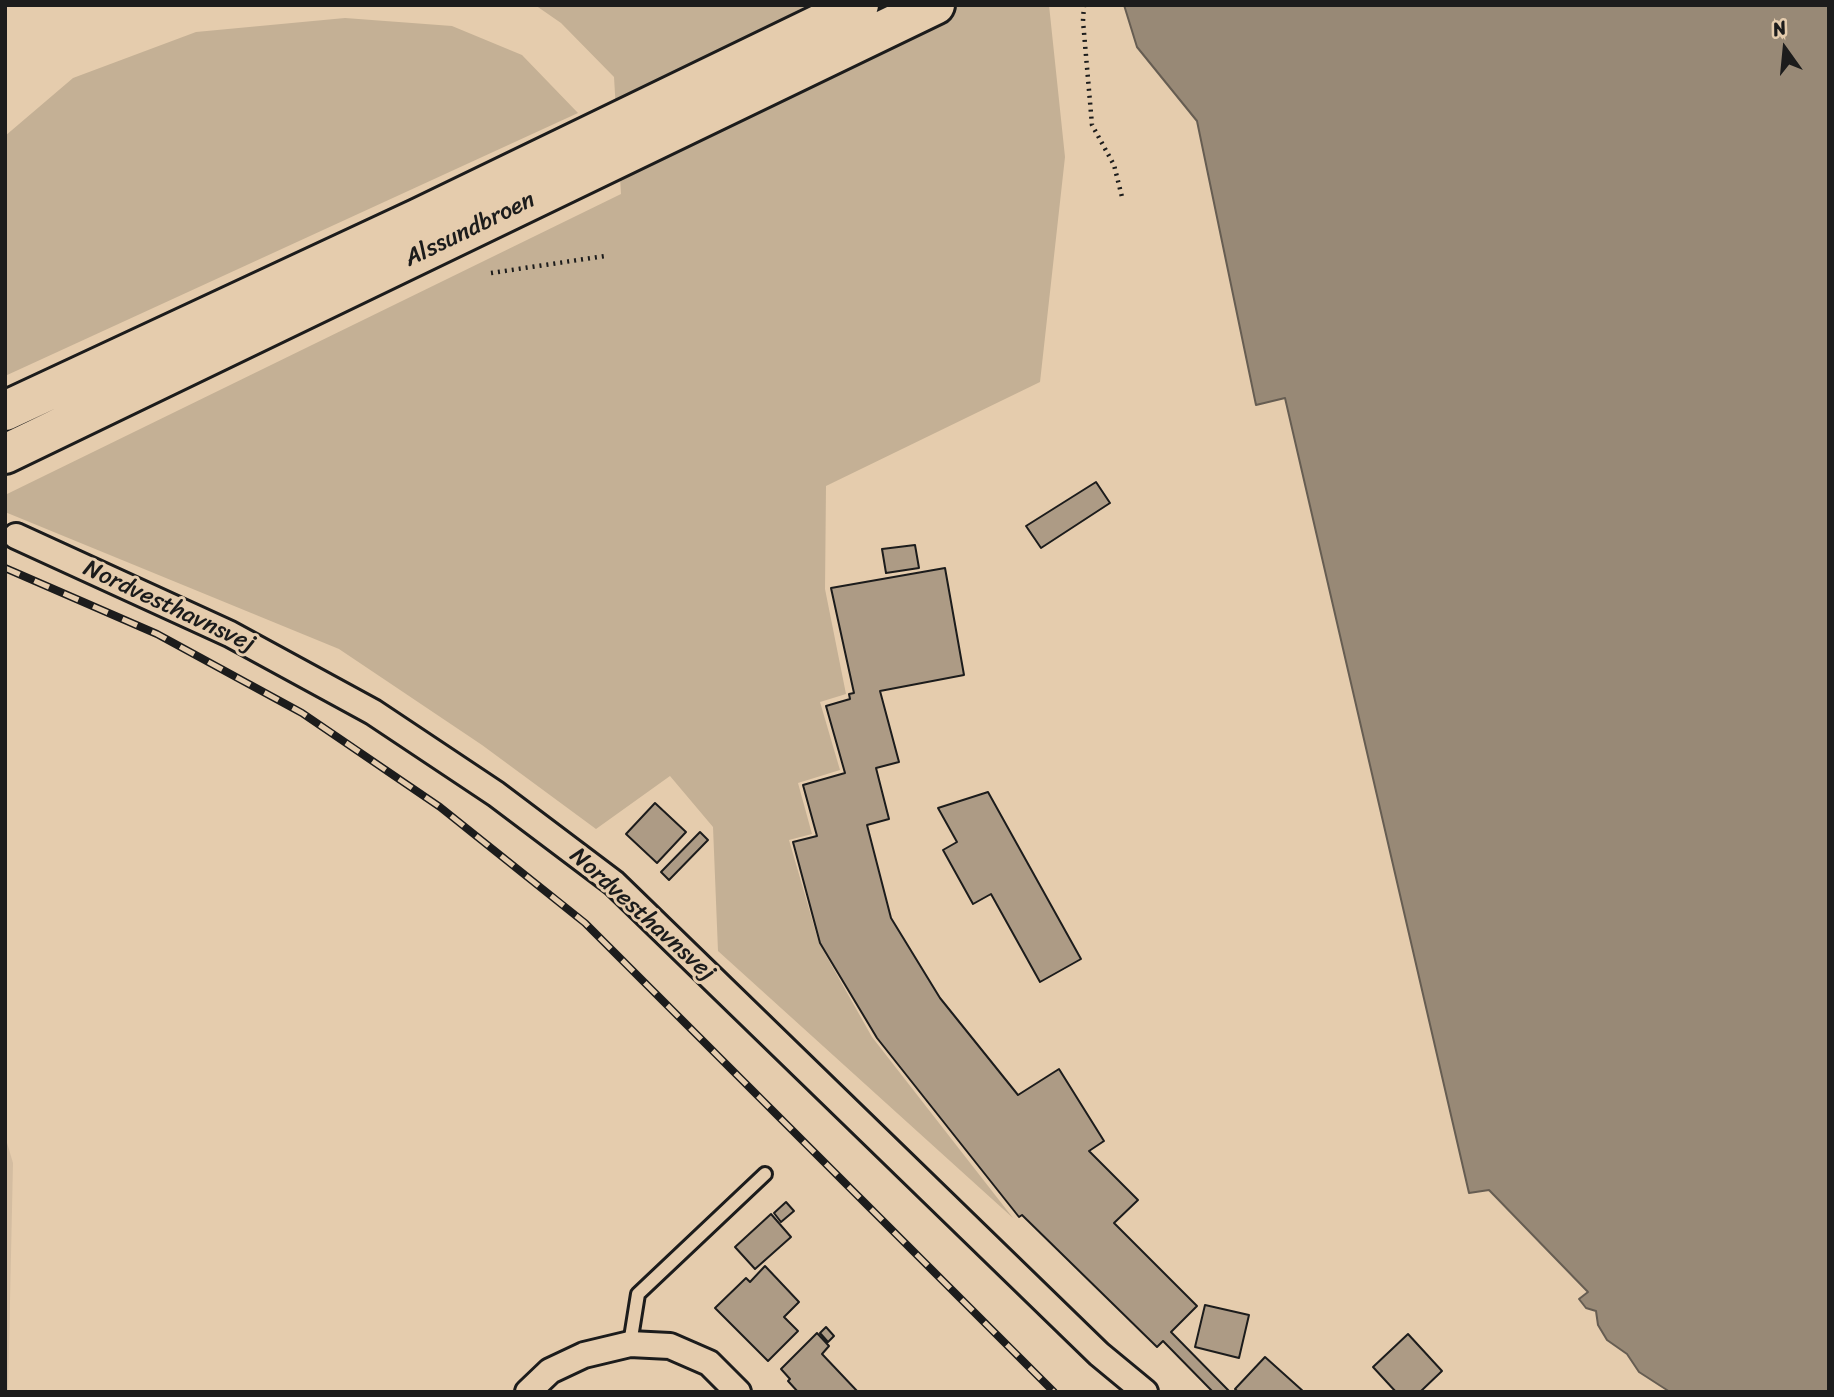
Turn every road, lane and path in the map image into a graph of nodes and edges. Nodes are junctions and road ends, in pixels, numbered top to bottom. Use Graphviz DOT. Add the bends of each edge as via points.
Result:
graph roads {
  1 [pos="859,5"];
  2 [pos="935,5"];
  3 [pos="1084,5"];
  4 [pos="1122,197"];
  5 [pos="426,233"];
  6 [pos="605,256"];
  7 [pos="491,273"];
  8 [pos="5,411"];
  9 [pos="5,454"];
  10 [pos="16,536"];
  11 [pos="765,1174"];
  12 [pos="630,1344"];
  13 [pos="528,1392"];
  14 [pos="738,1392"];
  15 [pos="1145,1392"];
  1 -- 5 [label="highway, Alssundbroen"];
  2 -- 5 [label="highway, Alssundbroen"];
  3 -- 4 [label="path" via="1092,125 1114,165"];
  5 -- 8 [label="highway, Alssundbroen"];
  5 -- 9 [label="highway, Alssundbroen"];
  6 -- 7 [label="path"];
  10 -- 15 [label="street, Nordvesthavnsvej" via="230,634 361,706 518,810 614,883 1099,1354"];
  11 -- 12 [label="lane" via="639,1294"];
  12 -- 13 [label="street" via="584,1355 550,1371"];
  12 -- 14 [label="street" via="670,1346 690,1354 709,1363"];
}
